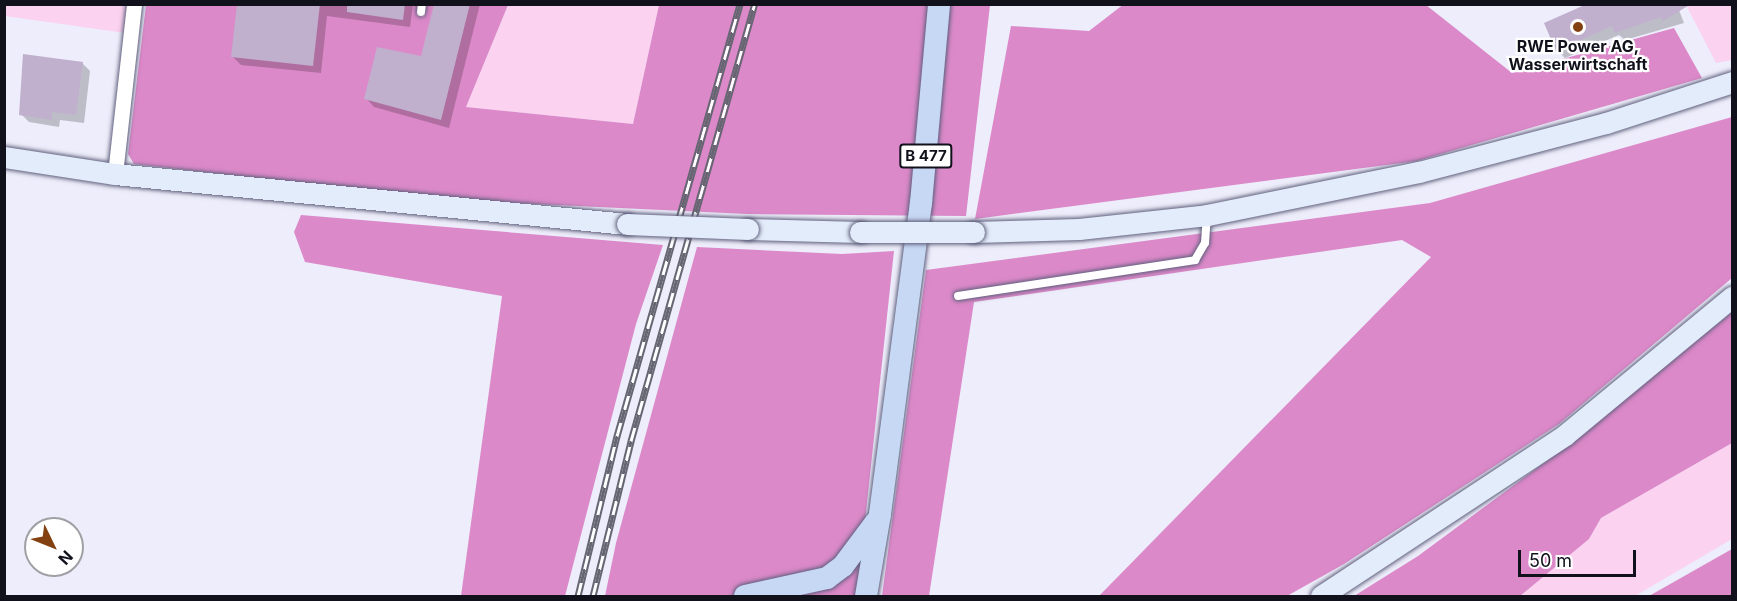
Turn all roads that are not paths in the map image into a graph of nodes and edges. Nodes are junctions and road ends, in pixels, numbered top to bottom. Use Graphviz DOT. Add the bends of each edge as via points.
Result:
graph roads {
  1 [pos="134,4"];
  2 [pos="939,4"];
  3 [pos="1732,82"];
  4 [pos="4,157"];
  5 [pos="115,174"];
  6 [pos="1207,215"];
  7 [pos="958,296"];
  8 [pos="1732,297"];
  9 [pos="880,514"];
  10 [pos="746,597"];
  11 [pos="866,597"];
  12 [pos="1321,597"];
  1 -- 5 [label="street"];
  2 -- 9 [label="main road, B 477" via="921,203"];
  3 -- 6 [label="street" via="1606,123 1419,172"];
  4 -- 5 [label="street"];
  5 -- 6 [label="street, bridge" via="627,224 748,229 860,232 1079,229"];
  6 -- 7 [label="lane" via="1205,243 1195,260"];
  8 -- 12 [label="street" via="1565,435"];
  9 -- 10 [label="main road" via="843,566 827,578"];
  9 -- 11 [label="main road, B 477"];
}
